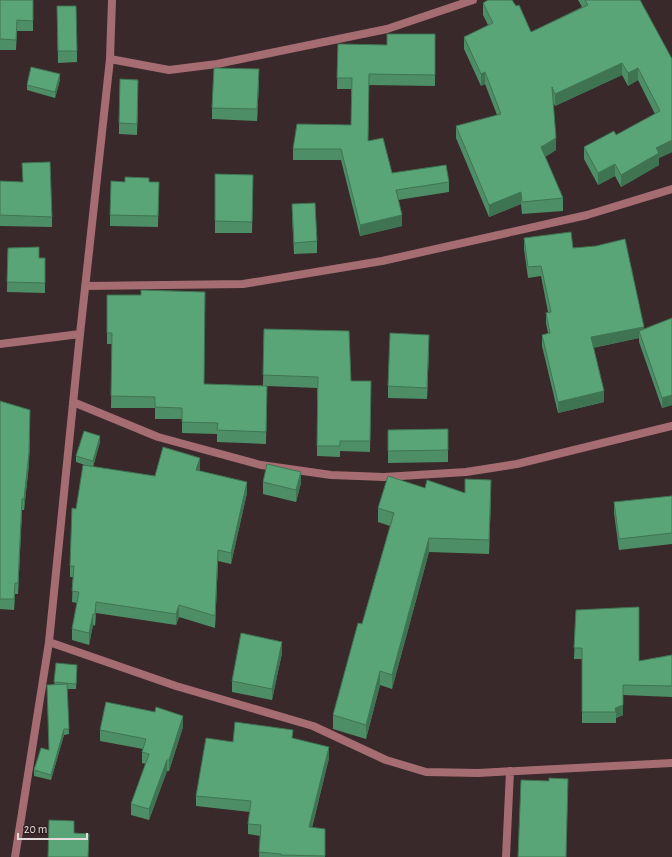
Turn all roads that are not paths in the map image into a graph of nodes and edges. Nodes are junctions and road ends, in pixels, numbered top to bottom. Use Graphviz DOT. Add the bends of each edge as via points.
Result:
graph roads {
  1 [pos="112,0"];
  2 [pos="473,0"];
  3 [pos="110,59"];
  4 [pos="672,189"];
  5 [pos="86,286"];
  6 [pos="80,334"];
  7 [pos="0,344"];
  8 [pos="74,402"];
  9 [pos="672,426"];
  10 [pos="50,642"];
  11 [pos="672,763"];
  12 [pos="510,771"];
  13 [pos="15,857"];
  14 [pos="506,857"];
  1 -- 3 [label="street"];
  2 -- 3 [label="street" via="386,29 217,64 169,70"];
  3 -- 5 [label="street"];
  4 -- 5 [label="street" via="587,215 382,261 274,279 243,284"];
  5 -- 6 [label="street"];
  6 -- 7 [label="street"];
  6 -- 8 [label="street"];
  8 -- 9 [label="street" via="158,437 261,465 331,475 384,477 466,472 517,464"];
  8 -- 10 [label="street"];
  10 -- 12 [label="street" via="176,686 313,726 386,760 426,772"];
  10 -- 13 [label="street"];
  11 -- 12 [label="street"];
  12 -- 14 [label="street"];
}
